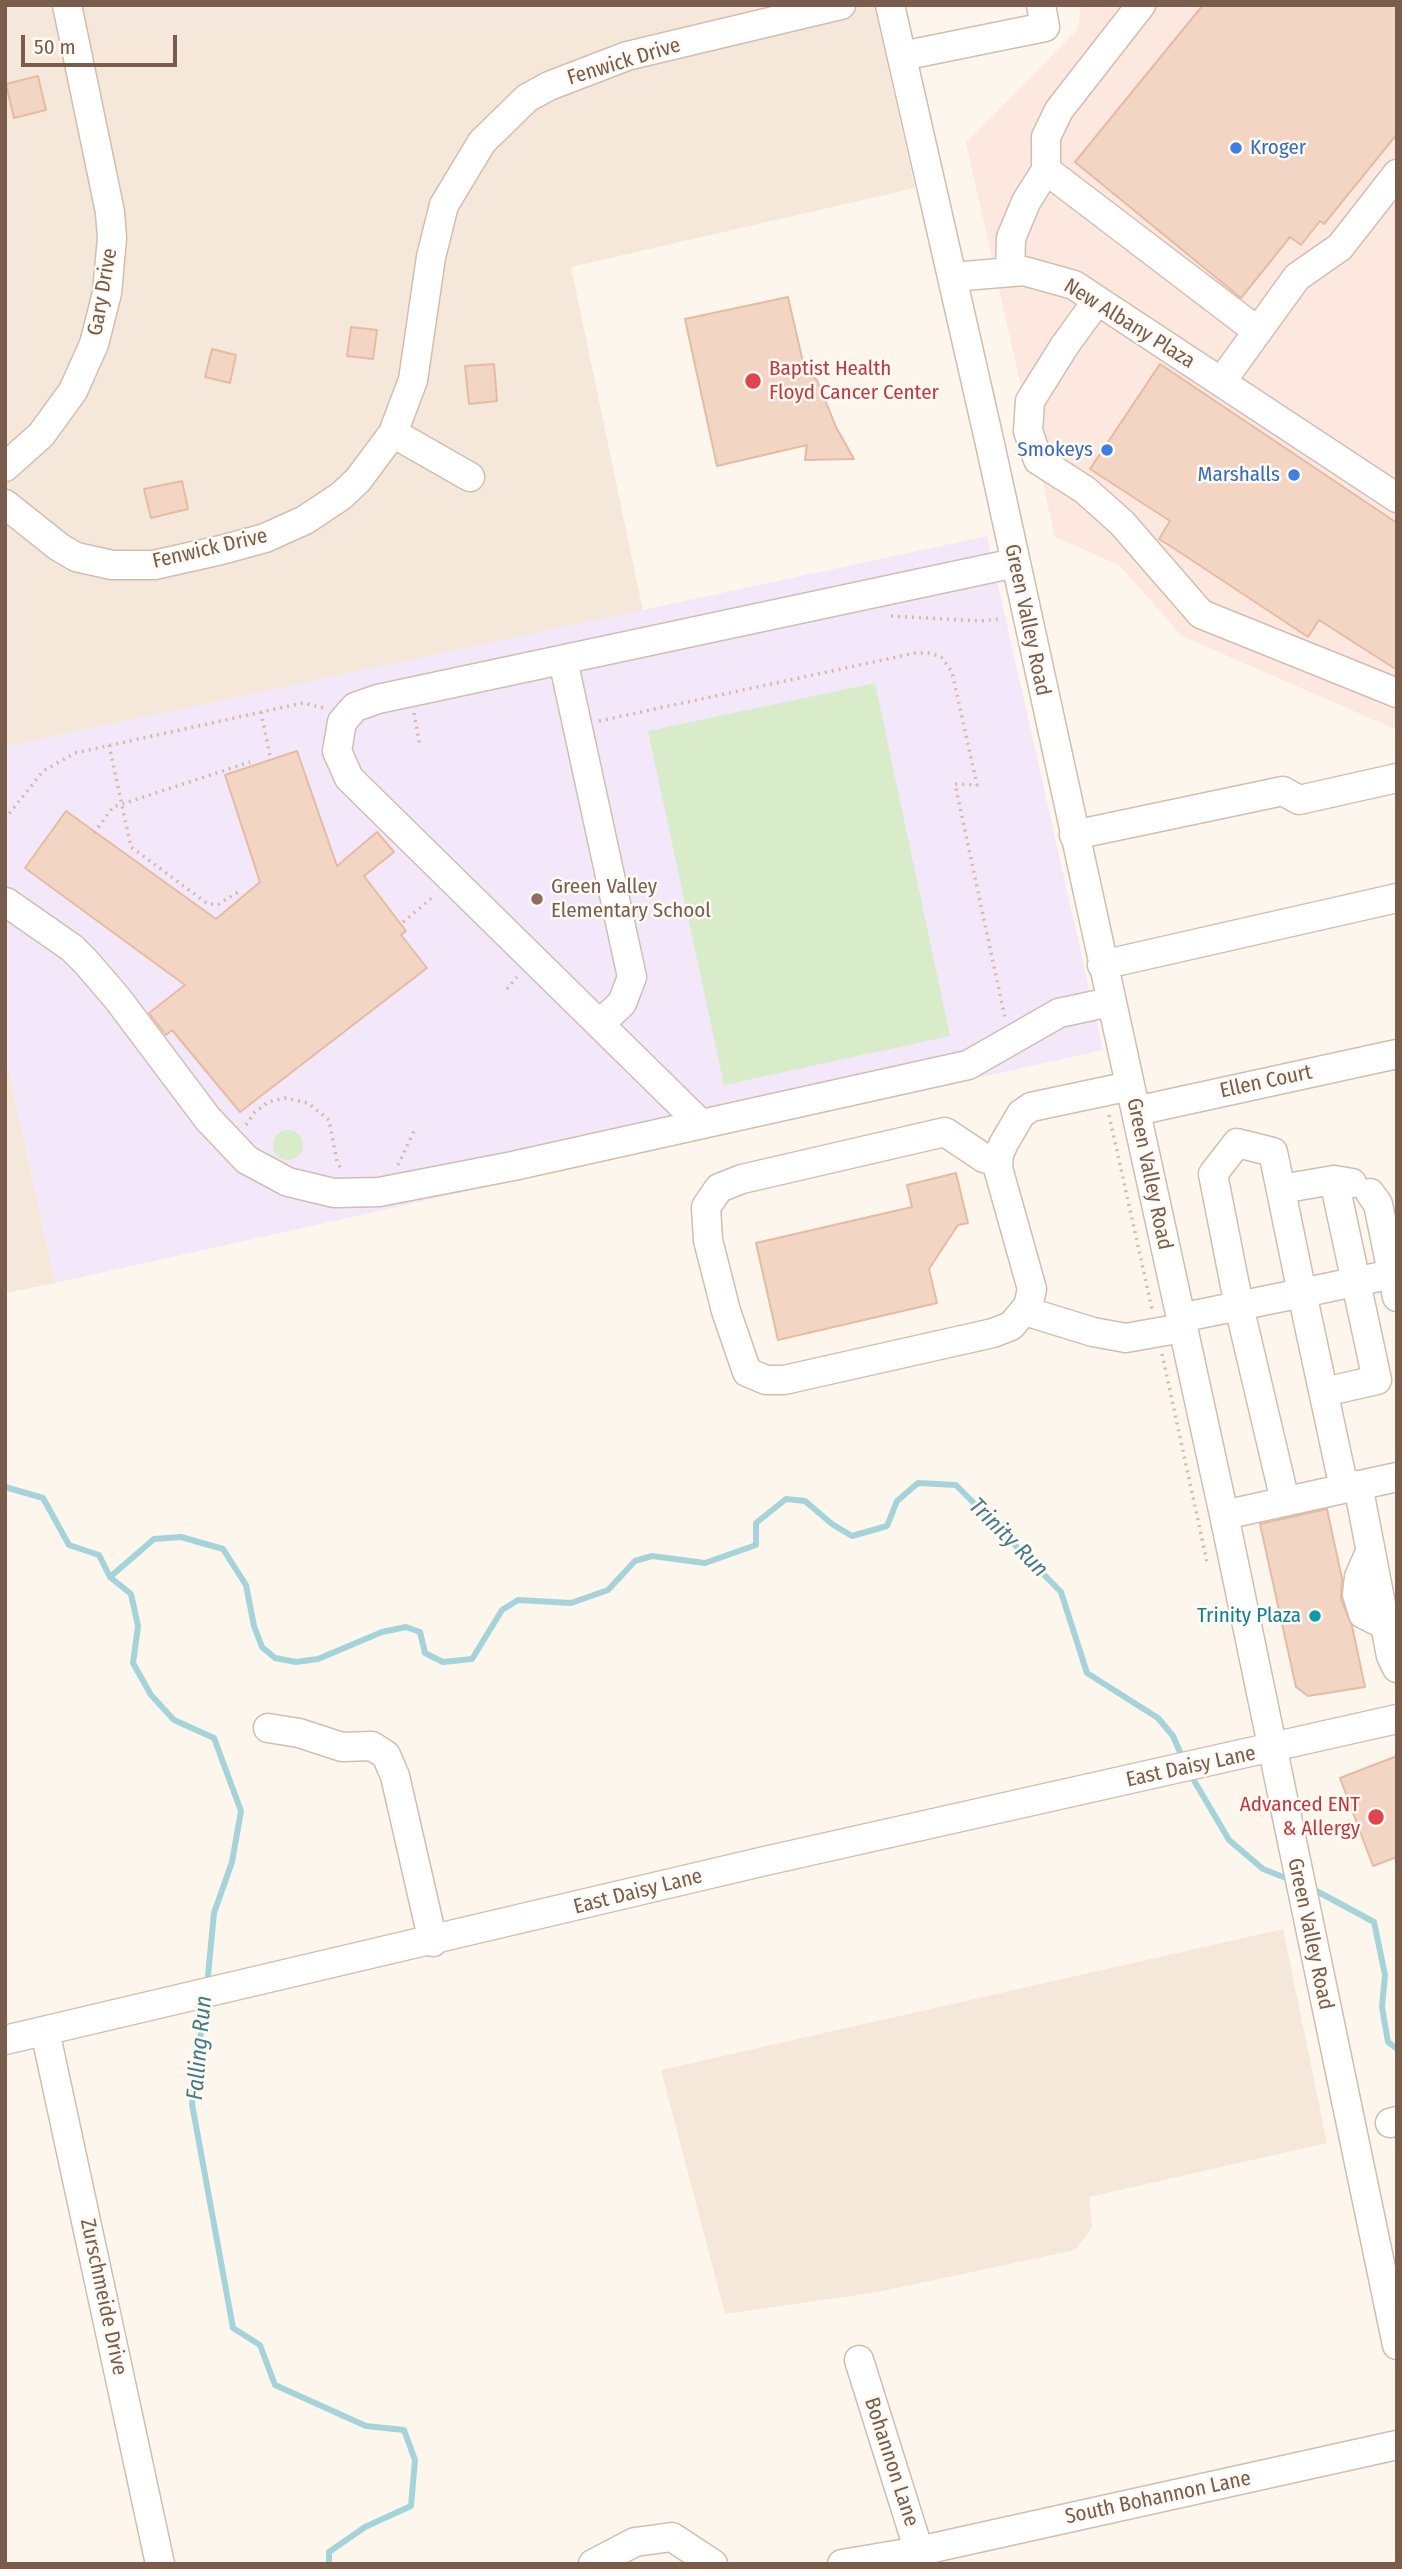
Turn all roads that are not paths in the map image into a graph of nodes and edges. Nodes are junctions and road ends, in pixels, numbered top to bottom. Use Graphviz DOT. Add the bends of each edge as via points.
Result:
graph roads {
  1 [pos="67,5"];
  2 [pos="841,5"];
  3 [pos="890,5"];
  4 [pos="1041,5"];
  5 [pos="1141,5"];
  6 [pos="902,56"];
  7 [pos="1046,170"];
  8 [pos="1397,174"];
  9 [pos="1010,271"];
  10 [pos="952,277"];
  11 [pos="1097,301"];
  12 [pos="1256,330"];
  13 [pos="1220,382"];
  14 [pos="393,433"];
  15 [pos="5,467"];
  16 [pos="470,477"];
  17 [pos="1397,498"];
  18 [pos="5,504"];
  19 [pos="1015,563"];
  20 [pos="563,660"];
  21 [pos="1397,693"];
  22 [pos="1397,778"];
  23 [pos="1074,835"];
  24 [pos="1397,898"];
  25 [pos="6,902"];
  26 [pos="1102,965"];
  27 [pos="1110,1002"];
  28 [pos="600,1024"];
  29 [pos="1397,1054"];
  30 [pos="1123,1096"];
  31 [pos="700,1123"];
  32 [pos="998,1163"];
  33 [pos="1353,1185"];
  34 [pos="1281,1189"];
  35 [pos="1358,1282"];
  36 [pos="1395,1282"];
  37 [pos="1302,1293"];
  38 [pos="1239,1306"];
  39 [pos="1025,1311"];
  40 [pos="1173,1326"];
  41 [pos="1387,1377"];
  42 [pos="1324,1392"];
  43 [pos="1397,1477"];
  44 [pos="1351,1486"];
  45 [pos="1285,1501"];
  46 [pos="1224,1515"];
  47 [pos="1397,1668"];
  48 [pos="1397,1719"];
  49 [pos="268,1728"];
  50 [pos="1272,1749"];
  51 [pos="433,1942"];
  52 [pos="45,2031"];
  53 [pos="5,2040"];
  54 [pos="1397,2345"];
  55 [pos="859,2360"];
  56 [pos="1397,2445"];
  57 [pos="921,2557"];
  58 [pos="160,2564"];
  59 [pos="593,2564"];
  60 [pos="713,2564"];
  61 [pos="842,2564"];
  1 -- 15 [label="street, Gary Drive" via="110,212 107,293 94,344 73,391 41,436"];
  2 -- 14 [label="street, Fenwick Drive" via="627,56 527,98 476,150 444,205 431,257 413,380"];
  3 -- 6 [label="street, Green Valley Road"];
  4 -- 6 [label="street" via="1045,27"];
  5 -- 7 [label="street" via="1059,110 1046,137"];
  6 -- 10 [label="street, Green Valley Road"];
  7 -- 9 [label="street" via="1016,225 1009,246"];
  7 -- 12 [label="street"];
  8 -- 12 [label="street" via="1340,247 1297,277"];
  9 -- 10 [label="street, New Albany Plaza"];
  9 -- 11 [label="street, New Albany Plaza" via="1042,274 1074,285"];
  10 -- 19 [label="street, Green Valley Road"];
  11 -- 13 [label="street, New Albany Plaza"];
  11 -- 21 [label="street" via="1030,401 1028,432 1038,460 1115,516 1200,614"];
  12 -- 13 [label="street"];
  13 -- 17 [label="street, New Albany Plaza"];
  14 -- 16 [label="street"];
  14 -- 18 [label="street, Fenwick Drive" via="358,480 305,520 265,538 154,565 112,565 76,557"];
  19 -- 20 [label="street"];
  19 -- 23 [label="street, Green Valley Road"];
  20 -- 28 [label="street" via="632,977 622,1003"];
  20 -- 28 [label="street" via="370,701 350,712 338,735 337,751 342,768"];
  22 -- 23 [label="street" via="1299,800 1283,791"];
  23 -- 26 [label="street, Green Valley Road"];
  24 -- 26 [label="street"];
  25 -- 31 [label="street" via="72,948 117,998 208,1119 247,1160 288,1182 334,1193 379,1192"];
  26 -- 27 [label="street, Green Valley Road"];
  27 -- 30 [label="street, Green Valley Road"];
  27 -- 31 [label="street" via="1059,1013 968,1065"];
  28 -- 31 [label="street"];
  29 -- 30 [label="street, Ellen Court"];
  30 -- 32 [label="street, Ellen Court" via="1031,1107 1016,1122"];
  30 -- 40 [label="street, Green Valley Road"];
  32 -- 39 [label="street" via="1031,1281"];
  32 -- 39 [label="street" via="946,1132 742,1179 719,1188 708,1201 708,1240 742,1366 752,1376 766,1380 784,1380 993,1333 1011,1326"];
  33 -- 34 [label="street"];
  33 -- 35 [label="street"];
  33 -- 36 [label="street" via="1378,1205"];
  34 -- 37 [label="street"];
  34 -- 38 [label="street" via="1273,1152 1237,1143 1213,1174"];
  35 -- 36 [label="street"];
  35 -- 37 [label="street"];
  35 -- 41 [label="street"];
  37 -- 38 [label="street"];
  37 -- 42 [label="street"];
  38 -- 40 [label="street"];
  38 -- 45 [label="street"];
  39 -- 40 [label="street" via="1117,1337"];
  40 -- 46 [label="street, Green Valley Road"];
  41 -- 42 [label="street"];
  42 -- 44 [label="street"];
  43 -- 44 [label="street"];
  44 -- 45 [label="street"];
  44 -- 47 [label="street" via="1371,1550"];
  45 -- 46 [label="street"];
  46 -- 50 [label="street, Green Valley Road"];
  48 -- 50 [label="street, East Daisy Lane"];
  49 -- 51 [label="street" via="342,1747 372,1746 386,1755 395,1776"];
  50 -- 51 [label="street, East Daisy Lane" via="765,1861"];
  50 -- 54 [label="street, Green Valley Road"];
  51 -- 52 [label="street, East Daisy Lane"];
  52 -- 53 [label="street, East Daisy Lane"];
  52 -- 58 [label="street, Zurschmeide Drive"];
  55 -- 57 [label="street, Bohannon Lane"];
  56 -- 57 [label="street, South Bohannon Lane"];
  57 -- 61 [label="street, South Bohannon Lane"];
  59 -- 60 [label="street" via="635,2542 672,2537"];
}
